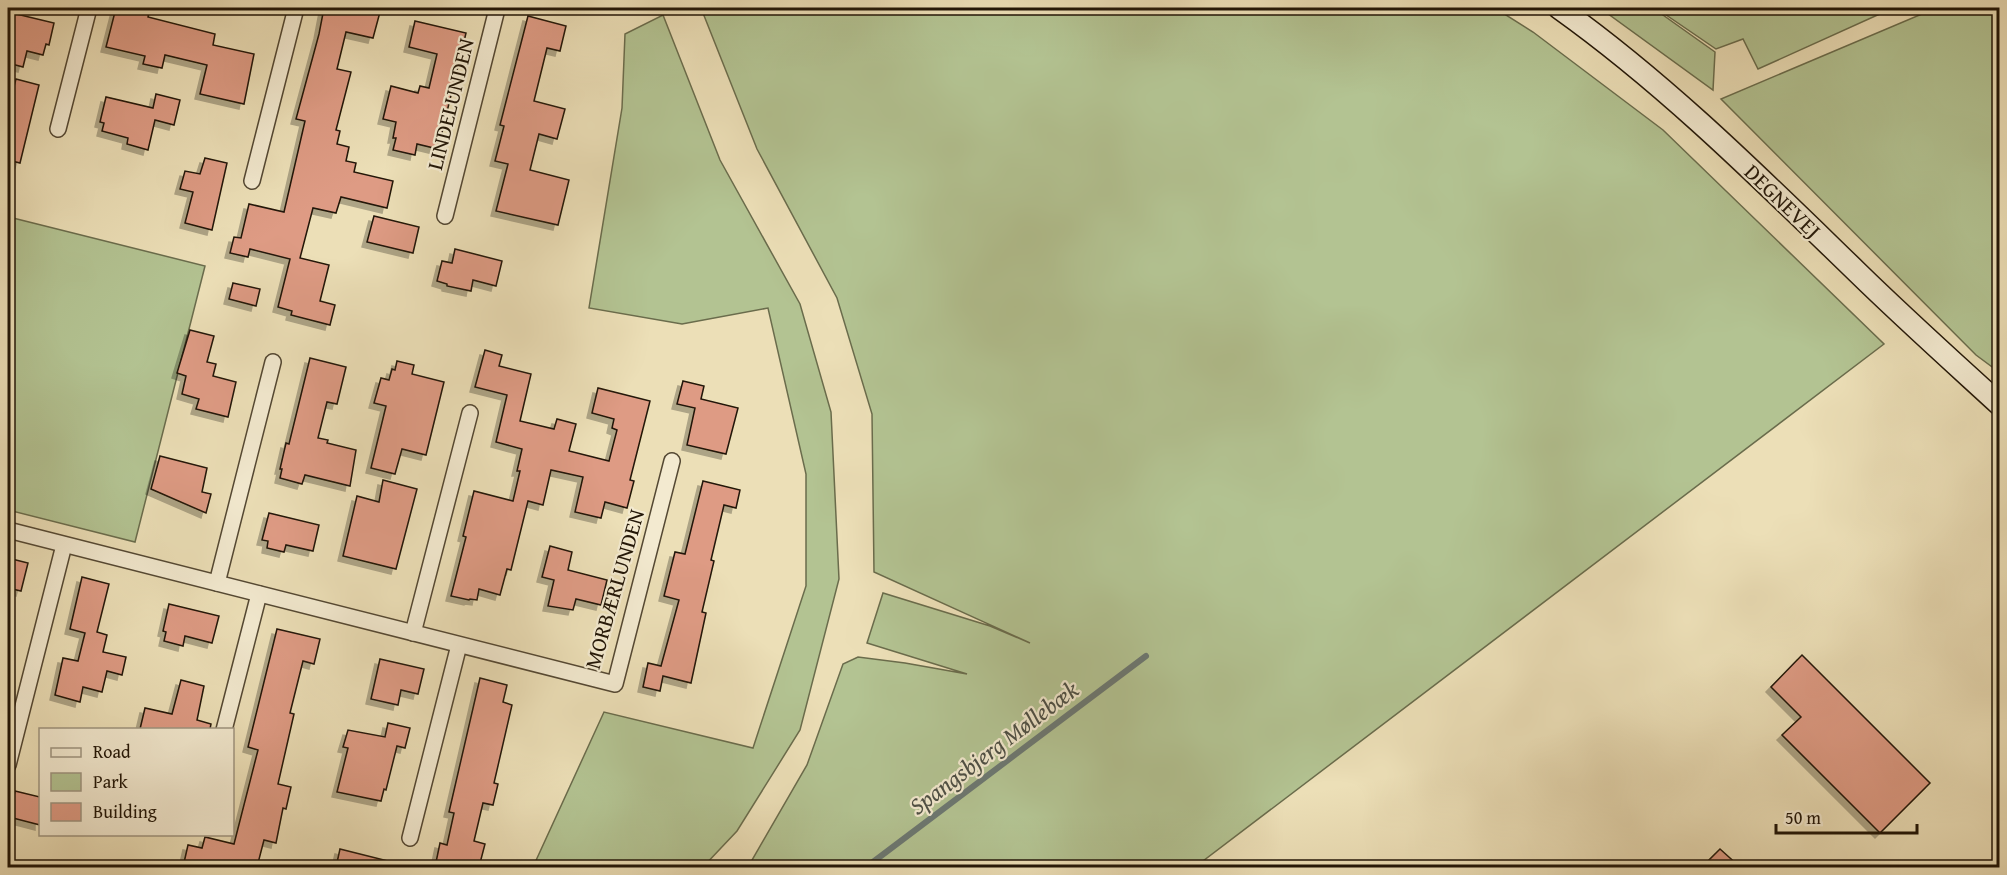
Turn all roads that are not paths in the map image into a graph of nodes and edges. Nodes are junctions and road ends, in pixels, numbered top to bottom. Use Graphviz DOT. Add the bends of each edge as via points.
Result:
graph roads {
  1 [pos="89,8"];
  2 [pos="296,8"];
  3 [pos="491,8"];
  4 [pos="1559,8"];
  5 [pos="58,129"];
  6 [pos="252,181"];
  7 [pos="445,216"];
  8 [pos="273,362"];
  9 [pos="2000,405"];
  10 [pos="470,412"];
  11 [pos="672,461"];
  12 [pos="8,530"];
  13 [pos="64,545"];
  14 [pos="217,584"];
  15 [pos="259,594"];
  16 [pos="413,633"];
  17 [pos="459,645"];
  18 [pos="224,728"];
  19 [pos="8,765"];
  20 [pos="410,838"];
  1 -- 5 [label="street"];
  2 -- 6 [label="street"];
  3 -- 7 [label="street, LINDELUNDEN" via="497,9"];
  4 -- 9 [label="street, DEGNEVEJ" via="1690,112"];
  8 -- 14 [label="street"];
  10 -- 16 [label="street"];
  11 -- 17 [label="street, MORBÆRLUNDEN" via="615,684"];
  12 -- 13 [label="street, MORBÆRLUNDEN"];
  13 -- 14 [label="street, MORBÆRLUNDEN"];
  13 -- 19 [label="street"];
  14 -- 15 [label="street, MORBÆRLUNDEN"];
  15 -- 16 [label="street, MORBÆRLUNDEN"];
  15 -- 18 [label="street"];
  16 -- 17 [label="street, MORBÆRLUNDEN"];
  17 -- 20 [label="street"];
}
